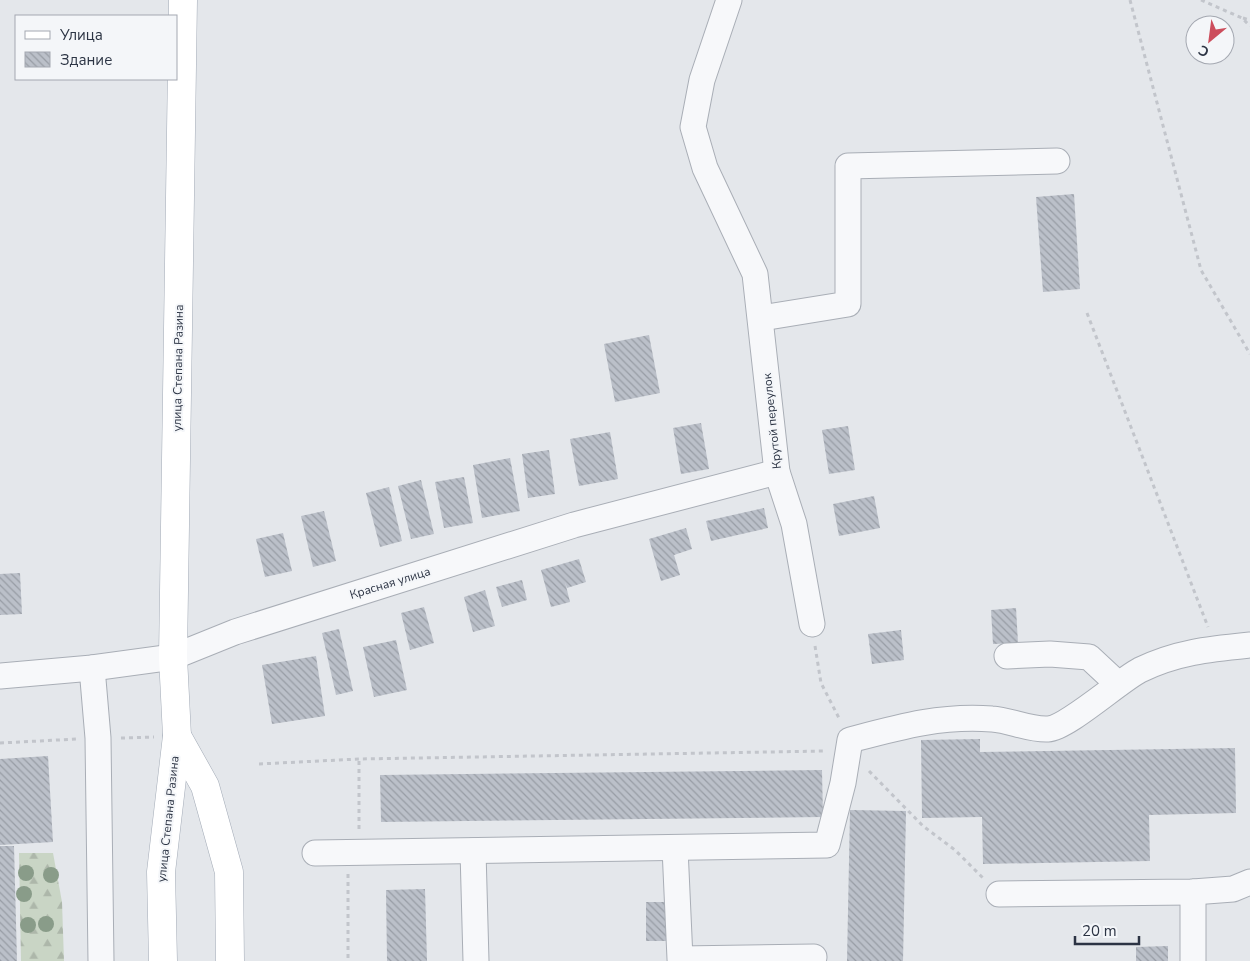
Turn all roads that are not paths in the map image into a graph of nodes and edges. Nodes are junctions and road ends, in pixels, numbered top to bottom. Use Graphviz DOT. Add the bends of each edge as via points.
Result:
graph roads {
  1 [pos="183,0"];
  2 [pos="729,0"];
  3 [pos="1056,161"];
  4 [pos="762,318"];
  5 [pos="778,472"];
  6 [pos="812,624"];
  7 [pos="1250,645"];
  8 [pos="1007,656"];
  9 [pos="173,657"];
  10 [pos="92,668"];
  11 [pos="0,676"];
  12 [pos="1118,684"];
  13 [pos="177,736"];
  14 [pos="675,848"];
  15 [pos="473,851"];
  16 [pos="315,853"];
  17 [pos="1250,882"];
  18 [pos="1193,892"];
  19 [pos="999,894"];
  20 [pos="814,957"];
  21 [pos="101,961"];
  22 [pos="163,961"];
  23 [pos="230,961"];
  24 [pos="476,961"];
  25 [pos="1193,961"];
  1 -- 9 [label="main road, улица Степана Разина"];
  2 -- 4 [label="street, Крутой переулок" via="702,80 693,127 705,168 755,274"];
  3 -- 4 [label="street" via="848,166 848,304"];
  4 -- 5 [label="street, Крутой переулок"];
  5 -- 6 [label="street, Крутой переулок" via="794,524"];
  5 -- 9 [label="street, Красная улица" via="565,528 235,632"];
  7 -- 12 [label="street" via="1179,654 1140,670"];
  8 -- 12 [label="street" via="1050,654 1089,657"];
  9 -- 10 [label="street, Красная улица"];
  9 -- 13 [label="main road, улица Степана Разина"];
  10 -- 11 [label="street, Красная улица"];
  10 -- 21 [label="street" via="98,738"];
  12 -- 14 [label="street" via="1076,715 1049,729 993,719 953,718 918,722 849,745 827,845"];
  13 -- 22 [label="main road, улица Степана Разина" via="161,872"];
  13 -- 23 [label="main road, улица Степана Разина" via="205,786 229,872"];
  14 -- 15 [label="street"];
  14 -- 20 [label="street" via="680,959"];
  15 -- 16 [label="street"];
  15 -- 24 [label="street"];
  17 -- 18 [label="street" via="1233,889"];
  18 -- 19 [label="street"];
  18 -- 25 [label="street"];
}
